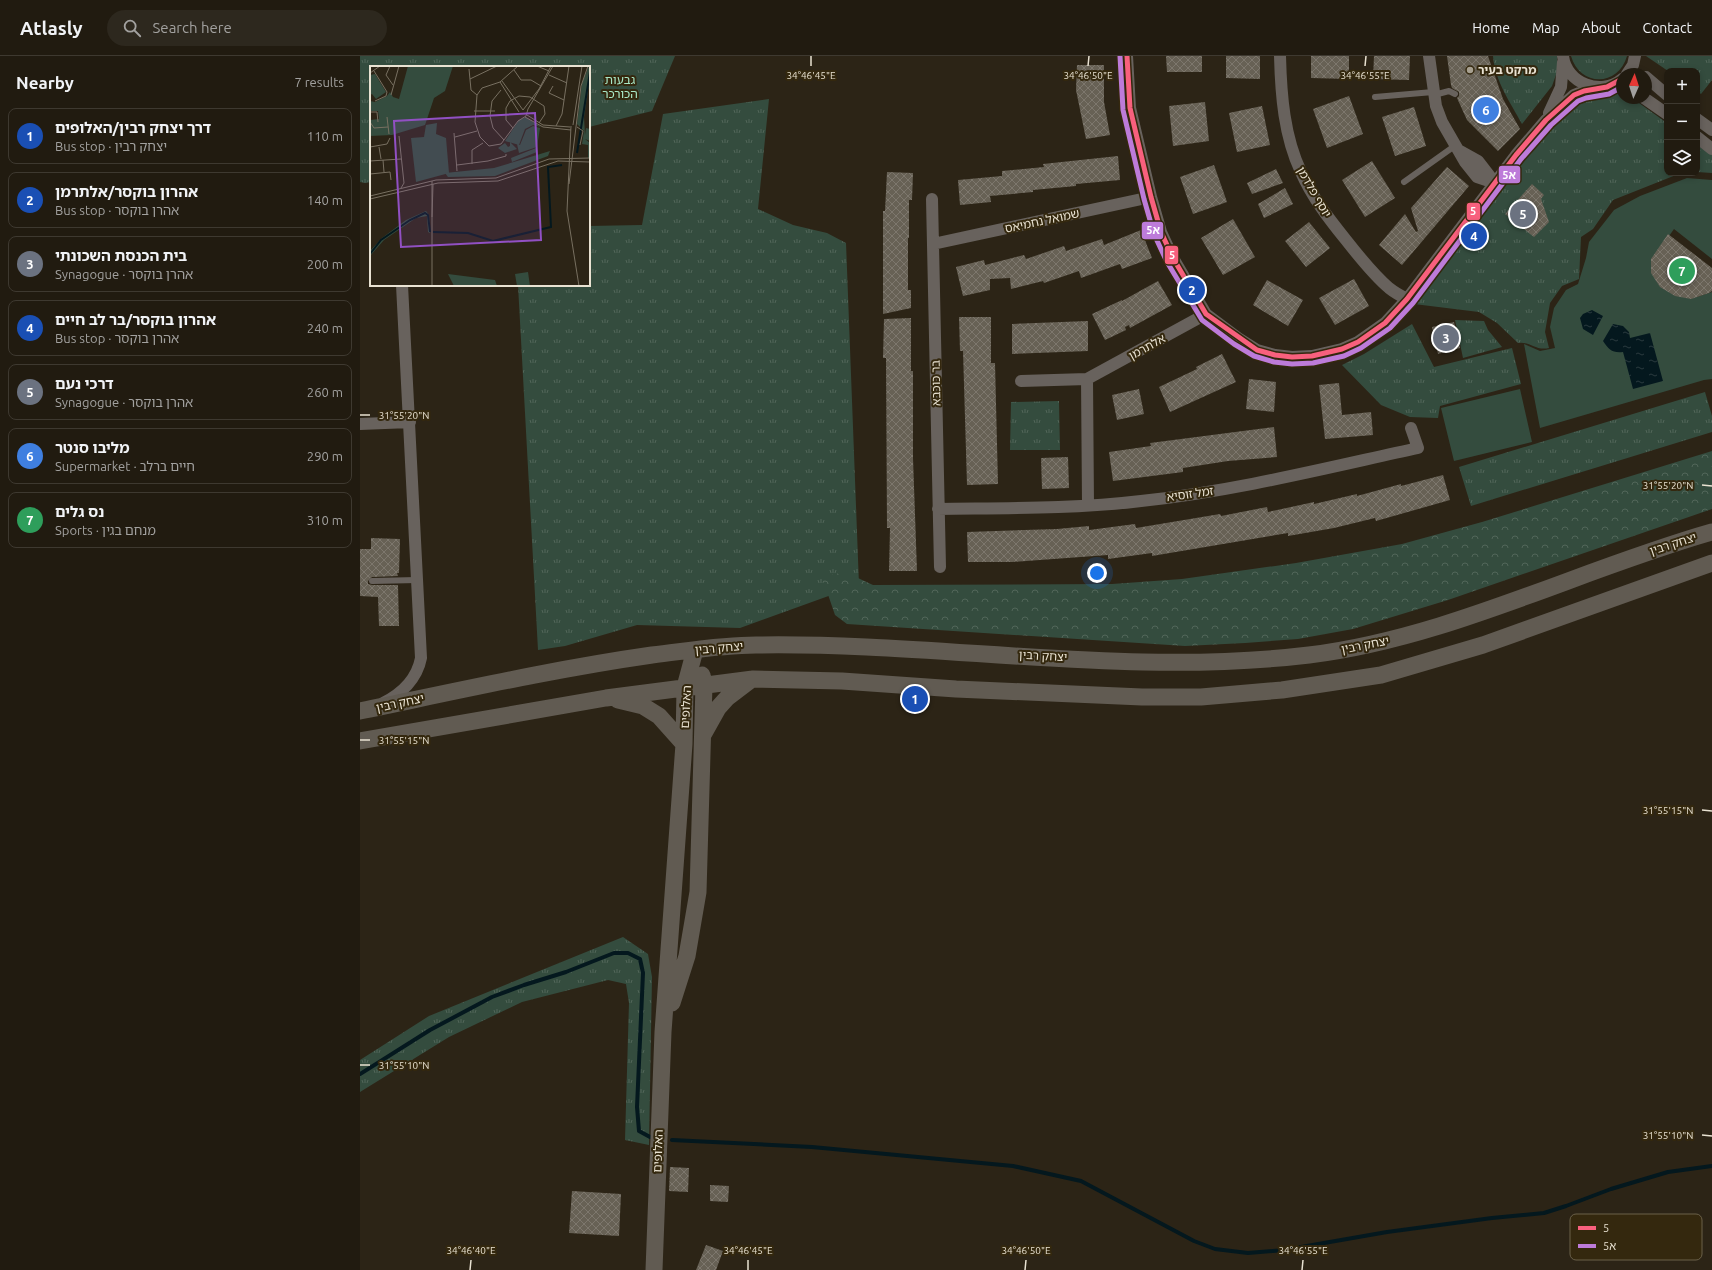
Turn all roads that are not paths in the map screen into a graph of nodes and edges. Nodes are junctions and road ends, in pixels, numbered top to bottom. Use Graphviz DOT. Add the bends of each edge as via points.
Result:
graph roads {
  1 [pos="1127,56"];
  2 [pos="1280,56"];
  3 [pos="1428,56"];
  4 [pos="1563,58"];
  5 [pos="1616,80"];
  6 [pos="1652,82"];
  7 [pos="1607,87"];
  8 [pos="1664,92"];
  9 [pos="1433,94"];
  10 [pos="1456,94"];
  11 [pos="1375,97"];
  12 [pos="1652,104"];
  13 [pos="1664,112"];
  14 [pos="1546,120"];
  15 [pos="1700,121"];
  16 [pos="1712,130"];
  17 [pos="1700,139"];
  18 [pos="1458,148"];
  19 [pos="1712,149"];
  20 [pos="1404,182"];
  21 [pos="1495,183"];
  22 [pos="1151,197"];
  23 [pos="932,199"];
  24 [pos="933,244"];
  25 [pos="402,286"];
  26 [pos="1407,300"];
  27 [pos="1206,314"];
  28 [pos="1087,379"];
  29 [pos="1021,381"];
  30 [pos="410,422"];
  31 [pos="360,424"];
  32 [pos="1411,428"];
  33 [pos="1088,505"];
  34 [pos="938,510"];
  35 [pos="1712,532"];
  36 [pos="1712,563"];
  37 [pos="940,567"];
  38 [pos="417,580"];
  39 [pos="372,581"];
  40 [pos="696,650"];
  41 [pos="753,679"];
  42 [pos="704,685"];
  43 [pos="685,687"];
  44 [pos="606,698"];
  45 [pos="368,709"];
  46 [pos="702,737"];
  47 [pos="360,741"];
  48 [pos="684,744"];
  49 [pos="663,1032"];
  50 [pos="654,1270"];
  1 -- 22 [label="street" via="1130,108"];
  2 -- 26 [label="street, יוסף פלדמן" via="1286,125 1300,172 1314,197 1353,249 1388,288"];
  3 -- 9 [label="street"];
  4 -- 7 [label="street" via="1567,70 1574,78 1590,86"];
  4 -- 14 [label="street" via="1561,88"];
  5 -- 7 [label="street"];
  6 -- 8 [label="street"];
  7 -- 14 [label="street" via="1574,95"];
  9 -- 10 [label="lane"];
  9 -- 11 [label="lane"];
  9 -- 18 [label="street" via="1442,122"];
  12 -- 13 [label="street"];
  14 -- 21 [label="street"];
  15 -- 16 [label="street"];
  17 -- 19 [label="street"];
  18 -- 20 [label="lane"];
  18 -- 21 [label="street" via="1477,177"];
  21 -- 26 [label="street"];
  22 -- 24 [label="street, שמואל נחמיאס"];
  22 -- 27 [label="street" via="1161,232 1173,258"];
  23 -- 24 [label="street, בר כוכבא"];
  24 -- 34 [label="street, בר כוכבא"];
  25 -- 30 [label="street"];
  26 -- 27 [label="street" via="1372,334 1342,349 1312,356 1275,355 1257,350"];
  27 -- 28 [label="street, אלתרמן"];
  28 -- 29 [label="street, אלתרמן"];
  28 -- 33 [label="street"];
  30 -- 31 [label="street"];
  30 -- 38 [label="street"];
  32 -- 33 [label="street, זמל זוסיא" via="1418,448 1239,487 1141,501"];
  33 -- 34 [label="street, זמל זוסיא"];
  34 -- 37 [label="street, בר כוכבא"];
  35 -- 40 [label="main road, יצחק רבין" via="1405,637 1362,647 1312,654 1260,660 1173,662 832,645 736,645"];
  36 -- 41 [label="main road" via="1483,645 1381,675 1282,690 1201,697 1142,697 842,681"];
  38 -- 39 [label="lane"];
  38 -- 45 [label="street" via="420,665 407,686 388,701"];
  40 -- 42 [label="main road, האלופים"];
  40 -- 43 [label="main road, האלופים"];
  40 -- 45 [label="main road, יצחק רבין" via="590,664"];
  41 -- 42 [label="main road"];
  41 -- 46 [label="main road" via="718,708"];
  42 -- 43 [label="main road"];
  42 -- 46 [label="main road, האלופים"];
  43 -- 44 [label="main road"];
  43 -- 48 [label="main road, האלופים"];
  44 -- 47 [label="main road"];
  44 -- 48 [label="main road" via="643,706 659,716"];
  46 -- 49 [label="main road, האלופים" via="698,892 687,956"];
  48 -- 49 [label="main road, האלופים"];
  49 -- 50 [label="main road, האלופים"];
}
